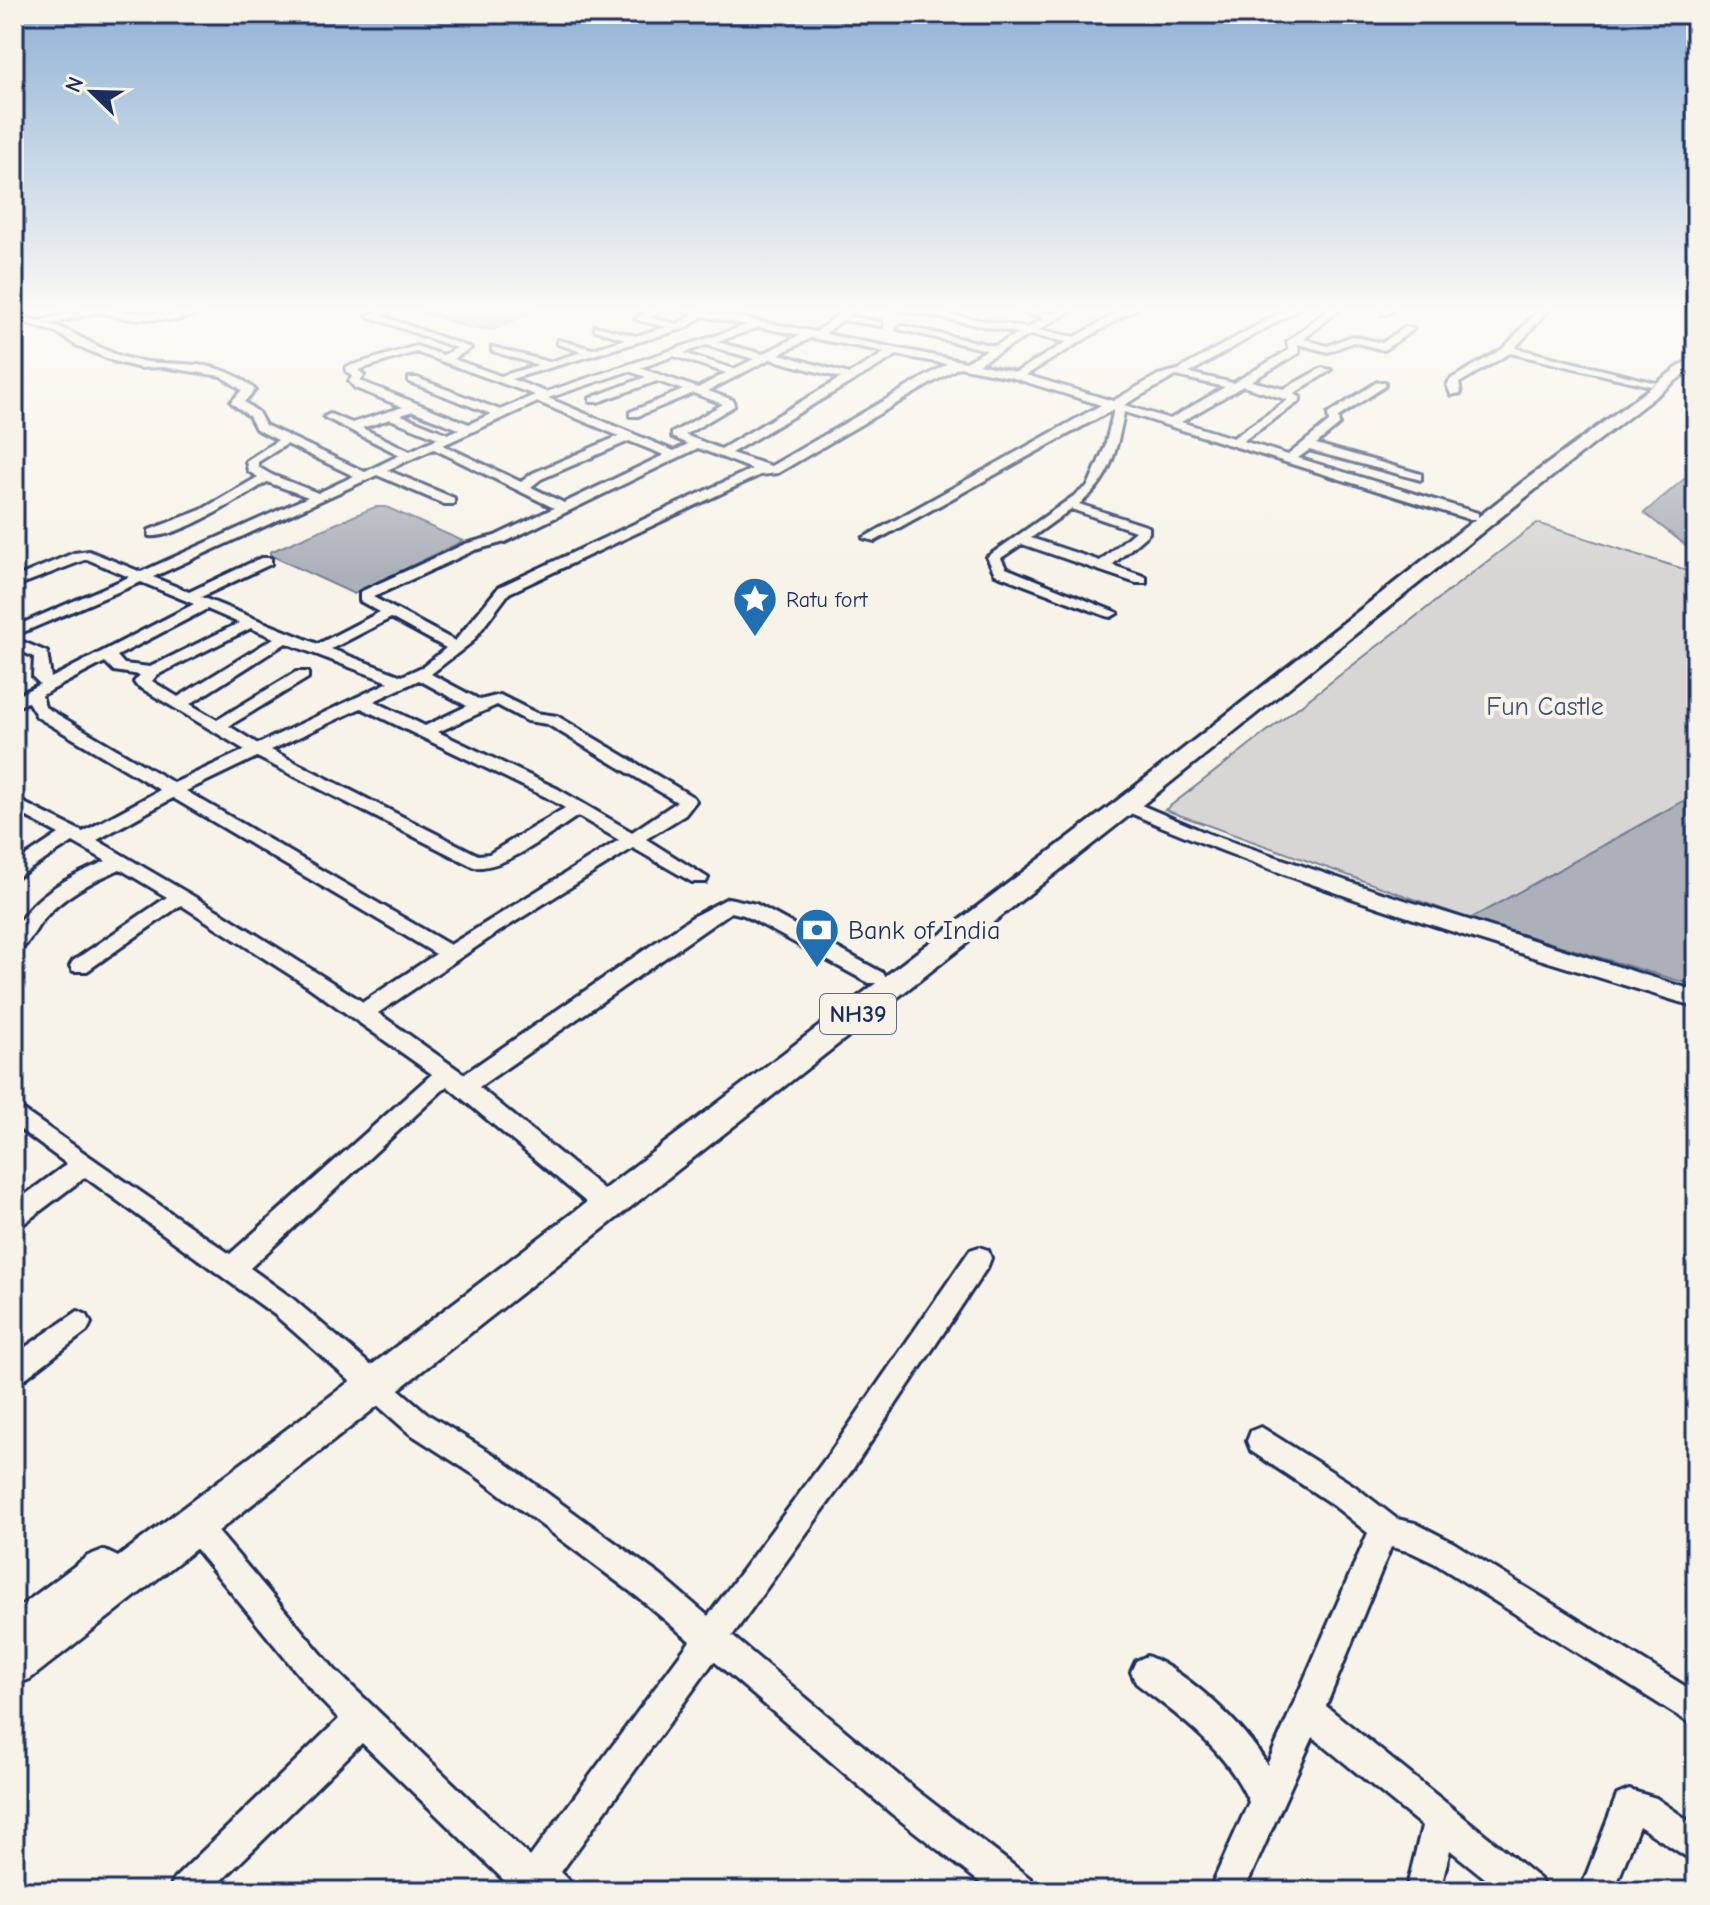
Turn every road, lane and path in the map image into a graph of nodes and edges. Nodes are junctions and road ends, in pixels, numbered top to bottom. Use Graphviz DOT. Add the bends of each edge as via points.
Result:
graph roads {
  1 [pos="244,396"];
  2 [pos="384,396"];
  3 [pos="454,396"];
  4 [pos="541,396"];
  5 [pos="605,396"];
  6 [pos="682,396"];
  7 [pos="709,396"];
  8 [pos="817,396"];
  9 [pos="905,396"];
  10 [pos="1084,396"];
  11 [pos="1130,396"];
  12 [pos="1218,396"];
  13 [pos="1278,396"];
  14 [pos="1363,396"];
  15 [pos="1634,396"];
  16 [pos="1646,396"];
  17 [pos="594,400"];
  18 [pos="1115,405"];
  19 [pos="413,407"];
  20 [pos="1257,410"];
  21 [pos="500,414"];
  22 [pos="634,414"];
  23 [pos="391,415"];
  24 [pos="1275,415"];
  25 [pos="330,417"];
  26 [pos="1172,423"];
  27 [pos="350,428"];
  28 [pos="468,428"];
  29 [pos="630,436"];
  30 [pos="289,438"];
  31 [pos="447,438"];
  32 [pos="1235,442"];
  33 [pos="432,444"];
  34 [pos="697,444"];
  35 [pos="1308,446"];
  36 [pos="722,453"];
  37 [pos="409,455"];
  38 [pos="674,455"];
  39 [pos="1290,459"];
  40 [pos="765,470"];
  41 [pos="370,473"];
  42 [pos="267,477"];
  43 [pos="1417,477"];
  44 [pos="523,487"];
  45 [pos="318,497"];
  46 [pos="449,501"];
  47 [pos="1071,505"];
  48 [pos="564,508"];
  49 [pos="1473,516"];
  50 [pos="154,533"];
  51 [pos="870,538"];
  52 [pos="1019,538"];
  53 [pos="266,561"];
  54 [pos="1102,567"];
  55 [pos="140,575"];
  56 [pos="1141,580"];
  57 [pos="14,583"];
  58 [pos="189,597"];
  59 [pos="206,604"];
  60 [pos="392,612"];
  61 [pos="1111,613"];
  62 [pos="250,623"];
  63 [pos="14,632"];
  64 [pos="285,637"];
  65 [pos="14,643"];
  66 [pos="457,648"];
  67 [pos="318,650"];
  68 [pos="108,656"];
  69 [pos="152,672"];
  70 [pos="420,674"];
  71 [pos="302,675"];
  72 [pos="403,682"];
  73 [pos="51,685"];
  74 [pos="34,693"];
  75 [pos="362,702"];
  76 [pos="14,703"];
  77 [pos="178,704"];
  78 [pos="479,706"];
  79 [pos="218,726"];
  80 [pos="426,732"];
  81 [pos="257,750"];
  82 [pos="172,791"];
  83 [pos="14,803"];
  84 [pos="1127,805"];
  85 [pos="578,808"];
  86 [pos="77,837"];
  87 [pos="634,841"];
  88 [pos="120,862"];
  89 [pos="14,873"];
  90 [pos="699,878"];
  91 [pos="180,897"];
  92 [pos="14,946"];
  93 [pos="451,954"];
  94 [pos="80,966"];
  95 [pos="876,978"];
  96 [pos="1696,999"];
  97 [pos="362,1013"];
  98 [pos="454,1081"];
  99 [pos="14,1113"];
  100 [pos="84,1164"];
  101 [pos="594,1195"];
  102 [pos="14,1217"];
  103 [pos="979,1258"];
  104 [pos="230,1270"];
  105 [pos="78,1323"];
  106 [pos="14,1371"];
  107 [pos="368,1379"];
  108 [pos="1261,1441"];
  109 [pos="194,1525"];
  110 [pos="1390,1532"];
  111 [pos="14,1638"];
  112 [pos="713,1639"];
  113 [pos="14,1663"];
  114 [pos="1147,1672"];
  115 [pos="1696,1711"];
  116 [pos="1308,1712"];
  117 [pos="362,1720"];
  118 [pos="1267,1803"];
  119 [pos="1440,1820"];
  120 [pos="1696,1846"];
  121 [pos="538,1885"];
  122 [pos="186,1891"];
  123 [pos="1019,1891"];
  124 [pos="1226,1891"];
  125 [pos="1423,1891"];
  126 [pos="1528,1891"];
  127 [pos="1597,1891"];
  1 -- 30 [label="street" via="238,403 254,414 260,427"];
  2 -- 19 [label="street"];
  3 -- 21 [label="street"];
  4 -- 21 [label="street"];
  4 -- 29 [label="street"];
  5 -- 17 [label="street"];
  6 -- 22 [label="street"];
  7 -- 34 [label="street" via="730,403 676,435"];
  8 -- 36 [label="street"];
  9 -- 40 [label="street"];
  10 -- 18 [label="street"];
  11 -- 18 [label="street"];
  12 -- 26 [label="street"];
  13 -- 24 [label="street" via="1296,399"];
  14 -- 35 [label="street" via="1332,416 1335,423"];
  15 -- 49 [label="highway, NH39"];
  16 -- 84 [label="highway, NH39"];
  18 -- 26 [label="street"];
  18 -- 47 [label="street" via="1111,447 1099,480"];
  18 -- 51 [label="street"];
  19 -- 23 [label="street"];
  19 -- 28 [label="street"];
  20 -- 24 [label="street"];
  21 -- 28 [label="street"];
  23 -- 27 [label="street"];
  23 -- 31 [label="street"];
  24 -- 32 [label="street"];
  25 -- 27 [label="street"];
  26 -- 32 [label="street"];
  27 -- 37 [label="street"];
  28 -- 31 [label="street"];
  29 -- 38 [label="street"];
  29 -- 44 [label="street"];
  30 -- 41 [label="street"];
  30 -- 42 [label="street" via="252,461 252,468"];
  31 -- 33 [label="street"];
  32 -- 39 [label="street"];
  33 -- 37 [label="street"];
  33 -- 44 [label="street"];
  34 -- 36 [label="street"];
  34 -- 38 [label="street"];
  35 -- 39 [label="street"];
  35 -- 43 [label="street"];
  36 -- 40 [label="street"];
  37 -- 41 [label="street"];
  38 -- 48 [label="street"];
  39 -- 49 [label="street"];
  40 -- 66 [label="street" via="504,590"];
  41 -- 45 [label="street"];
  41 -- 46 [label="street"];
  42 -- 45 [label="street"];
  42 -- 50 [label="street" via="215,509"];
  44 -- 48 [label="street"];
  45 -- 55 [label="street"];
  47 -- 52 [label="street"];
  47 -- 54 [label="street" via="1144,530"];
  48 -- 60 [label="street" via="365,595"];
  49 -- 95 [label="highway, NH39"];
  52 -- 54 [label="street"];
  52 -- 61 [label="street" via="994,557 1000,571"];
  53 -- 58 [label="street"];
  54 -- 56 [label="street"];
  55 -- 57 [label="street" via="86,555"];
  55 -- 58 [label="street"];
  55 -- 63 [label="street"];
  58 -- 59 [label="street"];
  59 -- 62 [label="street"];
  59 -- 68 [label="street"];
  60 -- 66 [label="street"];
  60 -- 67 [label="street"];
  62 -- 64 [label="street"];
  62 -- 69 [label="street"];
  64 -- 67 [label="street"];
  64 -- 77 [label="street"];
  65 -- 73 [label="street" via="42,655 41,677"];
  66 -- 70 [label="street"];
  67 -- 72 [label="street"];
  68 -- 69 [label="street" via="119,668"];
  68 -- 73 [label="street"];
  69 -- 77 [label="street" via="143,684"];
  70 -- 72 [label="street"];
  70 -- 78 [label="street"];
  71 -- 79 [label="street"];
  72 -- 75 [label="street"];
  73 -- 74 [label="street"];
  74 -- 76 [label="street"];
  74 -- 82 [label="street" via="43,714"];
  75 -- 80 [label="street"];
  75 -- 81 [label="street"];
  77 -- 79 [label="street"];
  78 -- 80 [label="street"];
  78 -- 87 [label="street" via="500,700 533,718 551,719 685,797 679,811"];
  79 -- 81 [label="street"];
  80 -- 85 [label="street"];
  81 -- 82 [label="street"];
  81 -- 85 [label="street" via="461,857 481,862"];
  82 -- 86 [label="street"];
  82 -- 93 [label="street"];
  83 -- 86 [label="street"];
  84 -- 96 [label="street" via="1203,838 1372,897"];
  84 -- 107 [label="highway, NH39"];
  85 -- 87 [label="street"];
  86 -- 88 [label="street"];
  86 -- 89 [label="street"];
  87 -- 90 [label="street"];
  87 -- 93 [label="street"];
  88 -- 91 [label="street"];
  88 -- 92 [label="street" via="54,896 30,919"];
  91 -- 94 [label="street"];
  91 -- 97 [label="street"];
  93 -- 97 [label="street"];
  95 -- 98 [label="street" via="749,909 728,905"];
  95 -- 101 [label="highway, NH39"];
  97 -- 98 [label="street"];
  98 -- 101 [label="street"];
  98 -- 104 [label="street"];
  99 -- 100 [label="street"];
  100 -- 102 [label="street"];
  100 -- 104 [label="street"];
  101 -- 107 [label="highway, NH39"];
  103 -- 112 [label="street"];
  104 -- 107 [label="street" via="284,1307"];
  105 -- 106 [label="street"];
  107 -- 109 [label="highway, NH39"];
  107 -- 111 [label="highway, NH39"];
  107 -- 112 [label="street" via="419,1424 591,1542"];
  108 -- 110 [label="street"];
  109 -- 113 [label="highway, NH39"];
  109 -- 117 [label="street"];
  110 -- 115 [label="street" via="1444,1553"];
  110 -- 116 [label="street" via="1375,1550"];
  112 -- 121 [label="street"];
  112 -- 123 [label="street" via="904,1802"];
  114 -- 118 [label="street" via="1230,1741"];
  116 -- 118 [label="street"];
  116 -- 119 [label="street"];
  117 -- 121 [label="street"];
  117 -- 122 [label="street"];
  118 -- 124 [label="street"];
  119 -- 125 [label="street"];
  119 -- 126 [label="street"];
  120 -- 127 [label="street" via="1644,1810 1629,1807"];
}
